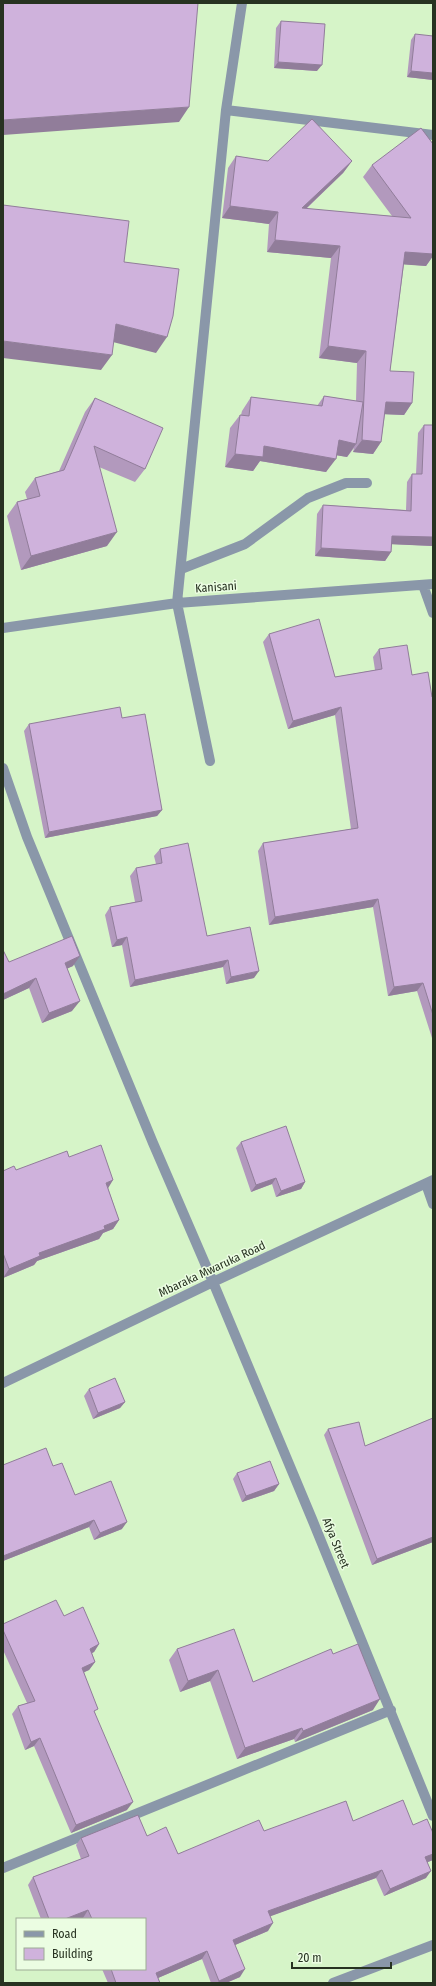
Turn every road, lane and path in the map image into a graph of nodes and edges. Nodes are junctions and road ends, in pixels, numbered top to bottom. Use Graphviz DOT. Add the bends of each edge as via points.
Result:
graph roads {
  1 [pos="242,3"];
  2 [pos="226,110"];
  3 [pos="433,135"];
  4 [pos="367,483"];
  5 [pos="181,568"];
  6 [pos="428,584"];
  7 [pos="177,604"];
  8 [pos="433,613"];
  9 [pos="3,628"];
  10 [pos="210,761"];
  11 [pos="3,768"];
  12 [pos="429,1182"];
  13 [pos="433,1204"];
  14 [pos="213,1282"];
  15 [pos="3,1383"];
  16 [pos="391,1710"];
  17 [pos="433,1816"];
  18 [pos="3,1868"];
  19 [pos="433,1945"];
  20 [pos="333,1983"];
  1 -- 2 [label="street"];
  2 -- 3 [label="street"];
  2 -- 5 [label="street"];
  4 -- 5 [label="street" via="346,483 308,498 245,544"];
  5 -- 7 [label="street"];
  6 -- 7 [label="street, Kanisani"];
  6 -- 8 [label="street"];
  7 -- 9 [label="street, Kanisani"];
  7 -- 10 [label="street"];
  11 -- 14 [label="street, Afya Street" via="30,844"];
  12 -- 13 [label="street"];
  12 -- 14 [label="street, Mbaraka Mwaruka Road"];
  14 -- 15 [label="street, Mbaraka Mwaruka Road"];
  14 -- 16 [label="street, Afya Street"];
  16 -- 17 [label="street, Afya Street"];
  16 -- 18 [label="street"];
  19 -- 20 [label="street"];
}
